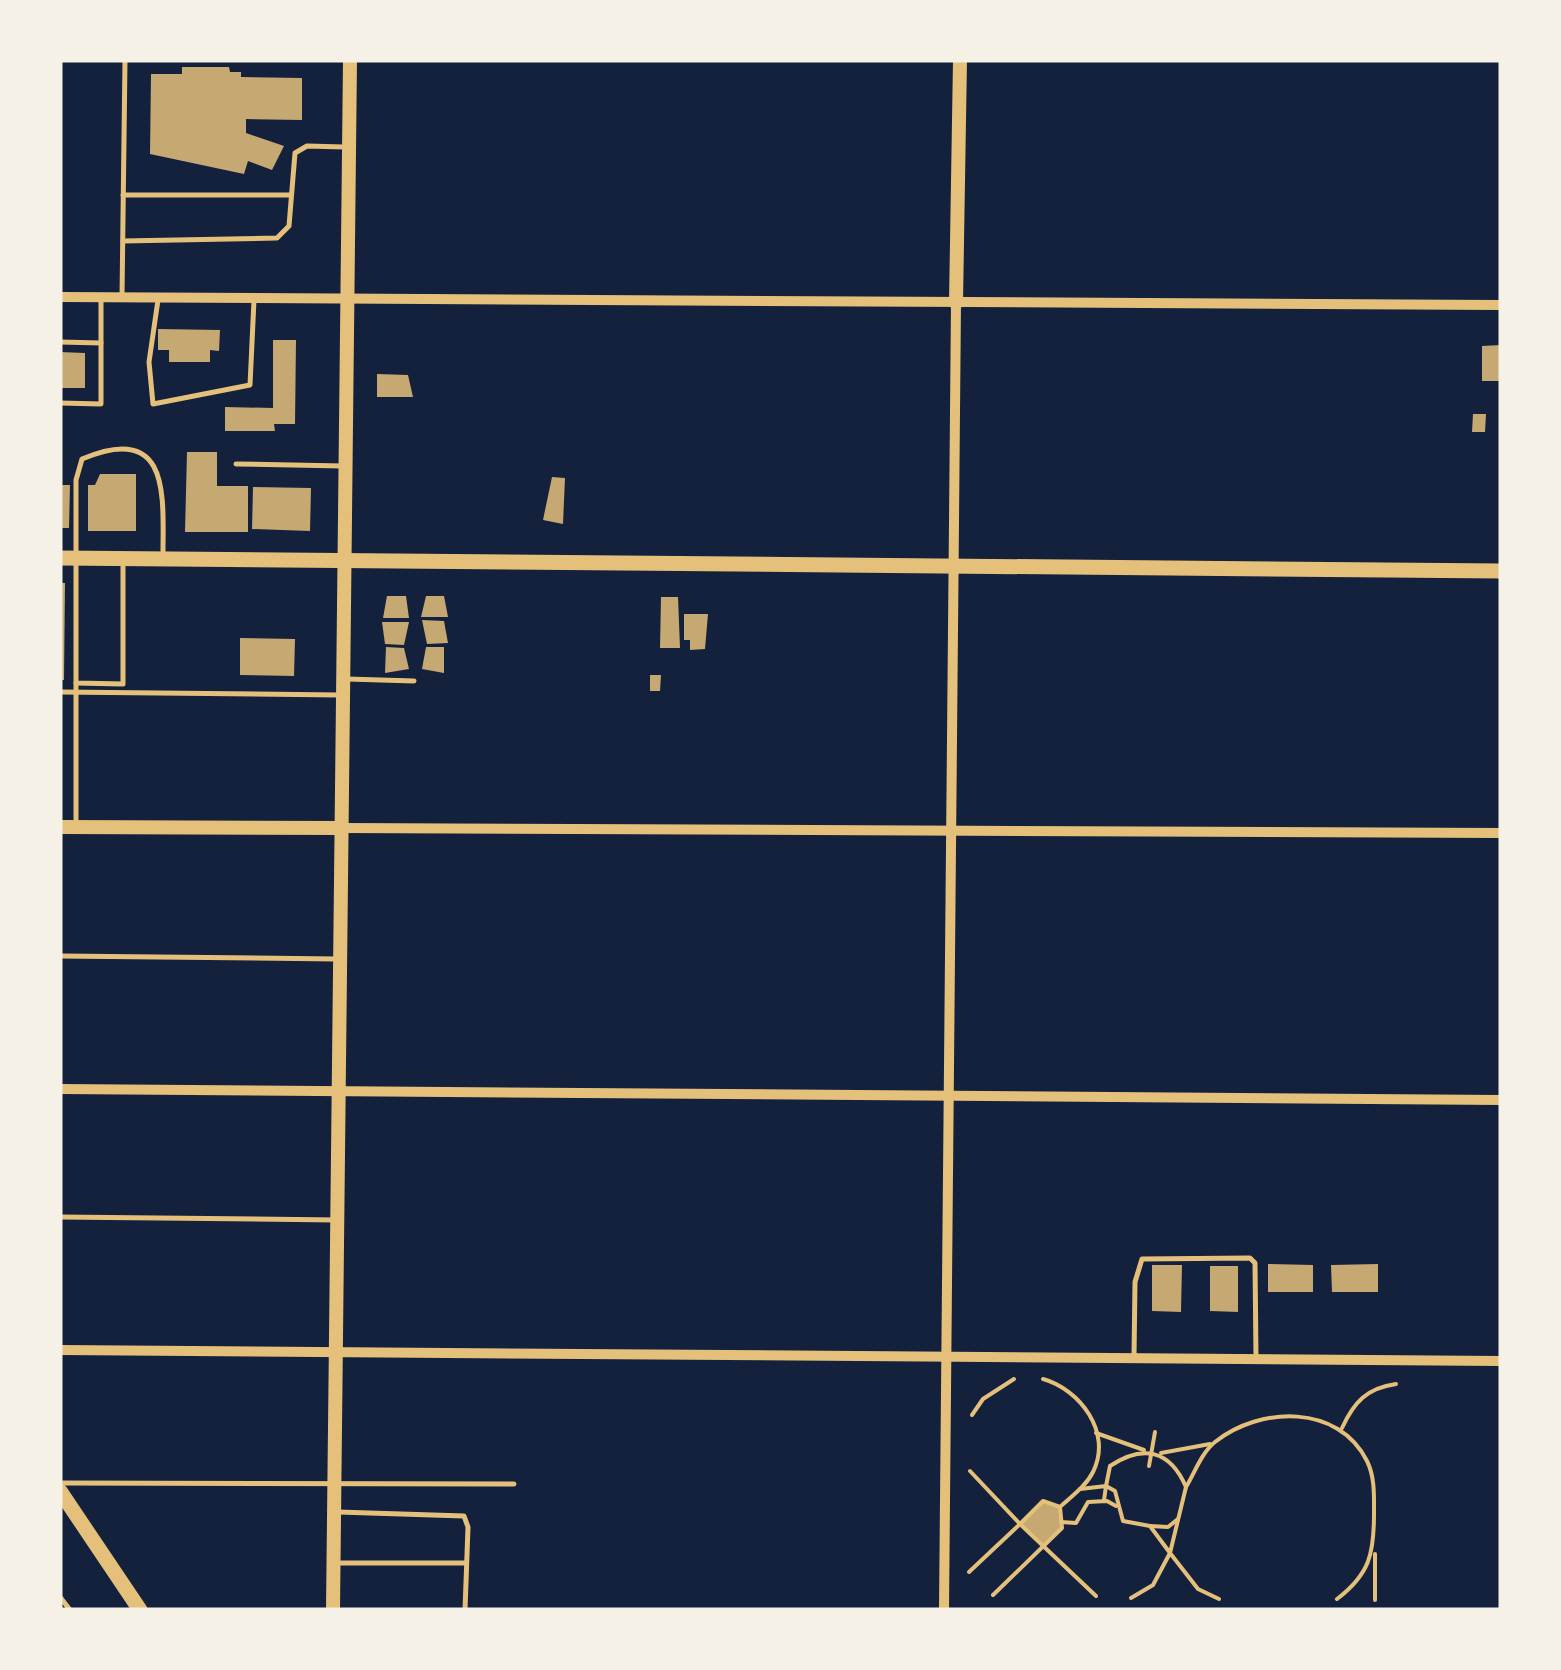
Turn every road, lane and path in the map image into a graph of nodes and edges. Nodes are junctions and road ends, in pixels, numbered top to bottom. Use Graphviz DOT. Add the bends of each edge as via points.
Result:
graph roads {
  1 [pos="124,60"];
  2 [pos="350,60"];
  3 [pos="960,60"];
  4 [pos="350,147"];
  5 [pos="124,195"];
  6 [pos="290,195"];
  7 [pos="124,241"];
  8 [pos="60,296"];
  9 [pos="101,297"];
  10 [pos="122,297"];
  11 [pos="158,297"];
  12 [pos="254,297"];
  13 [pos="349,297"];
  14 [pos="956,303"];
  15 [pos="1501,305"];
  16 [pos="60,342"];
  17 [pos="101,343"];
  18 [pos="60,403"];
  19 [pos="236,464"];
  20 [pos="346,466"];
  21 [pos="68,558"];
  22 [pos="123,559"];
  23 [pos="163,560"];
  24 [pos="344,560"];
  25 [pos="954,566"];
  26 [pos="1501,572"];
  27 [pos="344,679"];
  28 [pos="414,680"];
  29 [pos="76,683"];
  30 [pos="60,692"];
  31 [pos="76,692"];
  32 [pos="344,695"];
  33 [pos="60,828"];
  34 [pos="76,828"];
  35 [pos="342,828"];
  36 [pos="954,829"];
  37 [pos="1501,833"];
  38 [pos="60,956"];
  39 [pos="340,959"];
  40 [pos="60,1088"];
  41 [pos="341,1091"];
  42 [pos="951,1094"];
  43 [pos="1501,1100"];
  44 [pos="60,1217"];
  45 [pos="340,1220"];
  46 [pos="60,1350"];
  47 [pos="339,1354"];
  48 [pos="946,1359"];
  49 [pos="1134,1360"];
  50 [pos="1256,1360"];
  51 [pos="1501,1360"];
  52 [pos="1014,1379"];
  53 [pos="1042,1380"];
  54 [pos="1396,1384"];
  55 [pos="972,1415"];
  56 [pos="1342,1428"];
  57 [pos="1155,1432"];
  58 [pos="1096,1433"];
  59 [pos="1212,1444"];
  60 [pos="1149,1451"];
  61 [pos="1160,1453"];
  62 [pos="1113,1464"];
  63 [pos="1149,1466"];
  64 [pos="1095,1469"];
  65 [pos="970,1470"];
  66 [pos="336,1480"];
  67 [pos="60,1482"];
  68 [pos="514,1484"];
  69 [pos="1106,1486"];
  70 [pos="1186,1488"];
  71 [pos="1080,1489"];
  72 [pos="60,1491"];
  73 [pos="1104,1500"];
  74 [pos="1116,1506"];
  75 [pos="1060,1507"];
  76 [pos="336,1512"];
  77 [pos="1178,1518"];
  78 [pos="1061,1522"];
  79 [pos="1020,1524"];
  80 [pos="1150,1526"];
  81 [pos="1374,1526"];
  82 [pos="1044,1546"];
  83 [pos="1170,1553"];
  84 [pos="334,1563"];
  85 [pos="467,1563"];
  86 [pos="969,1572"];
  87 [pos="993,1596"];
  88 [pos="1096,1596"];
  89 [pos="60,1597"];
  90 [pos="1131,1598"];
  91 [pos="1219,1598"];
  92 [pos="1337,1599"];
  93 [pos="1375,1600"];
  94 [pos="70,1610"];
  95 [pos="140,1610"];
  96 [pos="333,1610"];
  97 [pos="465,1610"];
  98 [pos="944,1610"];
  1 -- 5 [label="lane"];
  2 -- 4 [label="street"];
  3 -- 14 [label="street"];
  4 -- 6 [label="lane" via="300,148"];
  4 -- 13 [label="street"];
  5 -- 6 [label="lane"];
  5 -- 7 [label="lane"];
  6 -- 7 [label="lane" via="289,226 277,238"];
  7 -- 10 [label="lane"];
  8 -- 9 [label="street"];
  9 -- 10 [label="street"];
  9 -- 17 [label="lane"];
  10 -- 11 [label="street"];
  11 -- 12 [label="street"];
  11 -- 12 [label="lane" via="150,362 154,404 250,385"];
  12 -- 13 [label="street"];
  13 -- 14 [label="street"];
  13 -- 20 [label="street"];
  14 -- 15 [label="street"];
  14 -- 25 [label="street"];
  16 -- 17 [label="lane"];
  17 -- 18 [label="lane" via="101,404"];
  19 -- 20 [label="lane"];
  20 -- 24 [label="street"];
  21 -- 22 [label="main road"];
  21 -- 23 [label="lane" via="76,468 82,459 114,452 144,456 161,476"];
  21 -- 29 [label="lane"];
  22 -- 23 [label="main road"];
  22 -- 29 [label="lane" via="123,684"];
  23 -- 24 [label="main road"];
  24 -- 25 [label="main road"];
  24 -- 27 [label="street"];
  25 -- 26 [label="main road"];
  25 -- 36 [label="street"];
  27 -- 28 [label="lane"];
  27 -- 32 [label="street"];
  29 -- 31 [label="lane"];
  30 -- 31 [label="lane"];
  31 -- 32 [label="lane"];
  31 -- 34 [label="lane"];
  32 -- 35 [label="street"];
  33 -- 34 [label="street"];
  34 -- 35 [label="street"];
  35 -- 36 [label="street"];
  35 -- 39 [label="street"];
  36 -- 37 [label="street"];
  36 -- 42 [label="street"];
  38 -- 39 [label="lane"];
  39 -- 41 [label="street"];
  40 -- 41 [label="street"];
  41 -- 42 [label="street"];
  41 -- 45 [label="street"];
  42 -- 43 [label="street"];
  42 -- 48 [label="street"];
  44 -- 45 [label="lane"];
  45 -- 47 [label="street"];
  46 -- 47 [label="street"];
  47 -- 48 [label="street"];
  47 -- 66 [label="street"];
  48 -- 49 [label="street"];
  48 -- 98 [label="street"];
  49 -- 50 [label="street"];
  49 -- 50 [label="lane" via="1135,1282 1142,1259 1234,1255 1255,1263"];
  50 -- 51 [label="street"];
  52 -- 55 [label="path"];
  53 -- 58 [label="path" via="1075,1394"];
  54 -- 56 [label="path" via="1369,1390"];
  56 -- 59 [label="path" via="1273,1417"];
  56 -- 81 [label="path" via="1370,1464"];
  57 -- 60 [label="path"];
  58 -- 60 [label="path"];
  58 -- 64 [label="path"];
  59 -- 61 [label="path"];
  59 -- 70 [label="path"];
  60 -- 61 [label="path"];
  60 -- 62 [label="path"];
  60 -- 63 [label="path"];
  61 -- 70 [label="path"];
  62 -- 64 [label="path"];
  62 -- 69 [label="path"];
  64 -- 71 [label="path"];
  65 -- 79 [label="path"];
  66 -- 67 [label="lane"];
  66 -- 68 [label="lane"];
  66 -- 76 [label="street"];
  69 -- 71 [label="path"];
  69 -- 73 [label="path"];
  69 -- 74 [label="path" via="1116,1491"];
  70 -- 77 [label="path"];
  71 -- 75 [label="path"];
  72 -- 95 [label="main road"];
  73 -- 74 [label="path"];
  73 -- 78 [label="path" via="1088,1502 1076,1523"];
  74 -- 80 [label="path" via="1123,1521"];
  75 -- 78 [label="path"];
  75 -- 79 [label="path" via="1043,1501"];
  76 -- 84 [label="street"];
  76 -- 85 [label="lane" via="464,1516"];
  77 -- 80 [label="path"];
  77 -- 83 [label="path"];
  78 -- 82 [label="path"];
  79 -- 82 [label="path"];
  79 -- 86 [label="path"];
  80 -- 83 [label="path"];
  81 -- 92 [label="path" via="1372,1564"];
  81 -- 93 [label="path"];
  82 -- 87 [label="path"];
  82 -- 88 [label="path"];
  83 -- 90 [label="path" via="1153,1585"];
  83 -- 91 [label="path" via="1198,1589"];
  84 -- 85 [label="lane"];
  84 -- 96 [label="street"];
  85 -- 97 [label="lane"];
  89 -- 94 [label="lane"];
}
